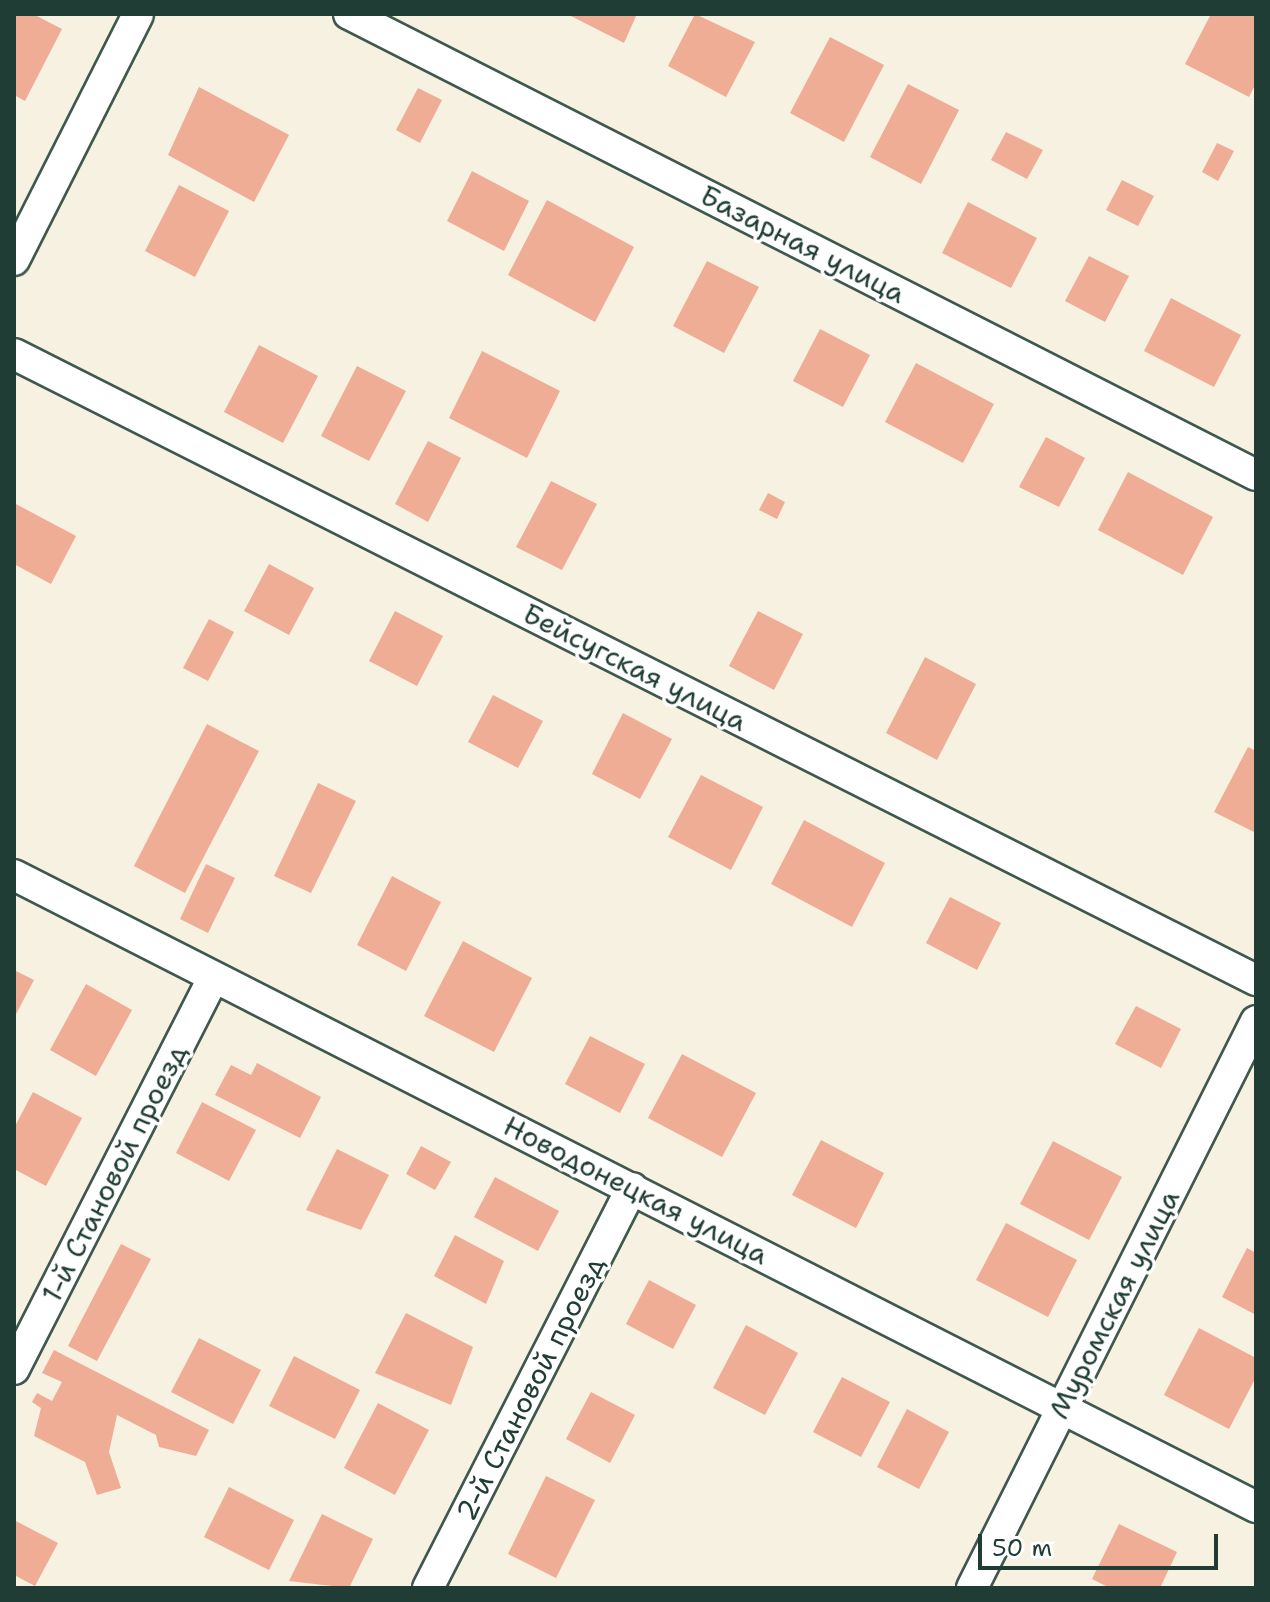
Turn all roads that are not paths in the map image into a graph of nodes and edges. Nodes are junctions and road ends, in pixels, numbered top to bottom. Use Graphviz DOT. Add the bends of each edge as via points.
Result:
graph roads {
  1 [pos="138,14"];
  2 [pos="349,14"];
  3 [pos="14,260"];
  4 [pos="14,354"];
  5 [pos="1256,475"];
  6 [pos="14,875"];
  7 [pos="213,978"];
  8 [pos="1256,980"];
  9 [pos="1256,1021"];
  10 [pos="632,1188"];
  11 [pos="14,1369"];
  12 [pos="1063,1405"];
  13 [pos="1256,1507"];
  14 [pos="428,1588"];
  15 [pos="972,1588"];
  1 -- 3 [label="street"];
  2 -- 5 [label="street, Базарная улица"];
  4 -- 8 [label="street, Бейсугская улица"];
  6 -- 7 [label="street, Новодонецкая улица"];
  7 -- 10 [label="street, Новодонецкая улица"];
  7 -- 11 [label="street, 1-й Становой проезд"];
  9 -- 12 [label="street, Муромская улица"];
  10 -- 12 [label="street, Новодонецкая улица"];
  10 -- 14 [label="street, 2-й Становой проезд"];
  12 -- 13 [label="street, Новодонецкая улица"];
  12 -- 15 [label="street, Муромская улица"];
}
